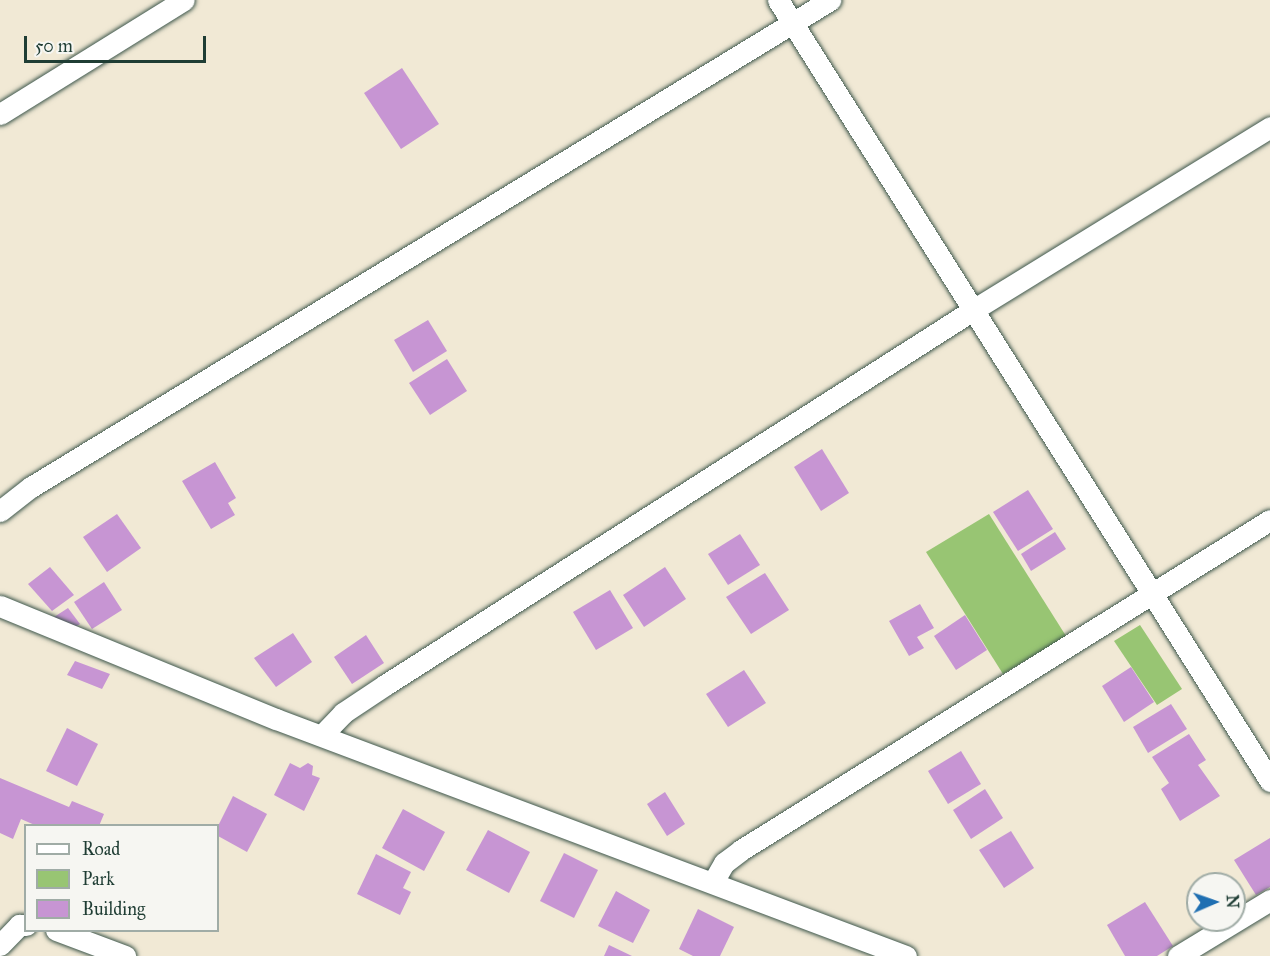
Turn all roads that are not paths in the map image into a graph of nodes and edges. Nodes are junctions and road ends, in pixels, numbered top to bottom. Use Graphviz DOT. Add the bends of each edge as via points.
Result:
graph roads {
  1 [pos="184,0"];
  2 [pos="778,0"];
  3 [pos="831,0"];
  4 [pos="793,23"];
  5 [pos="0,114"];
  6 [pos="1270,127"];
  7 [pos="974,310"];
  8 [pos="0,511"];
  9 [pos="1270,520"];
  10 [pos="1155,594"];
  11 [pos="0,606"];
  12 [pos="323,734"];
  13 [pos="1270,781"];
  14 [pos="713,882"];
  15 [pos="1270,900"];
  16 [pos="24,925"];
  17 [pos="61,932"];
  18 [pos="0,945"];
  19 [pos="125,956"];
  20 [pos="906,956"];
  21 [pos="1178,956"];
  1 -- 5 [label="street"];
  2 -- 4 [label="street"];
  3 -- 4 [label="street"];
  4 -- 7 [label="street"];
  4 -- 8 [label="street" via="32,487"];
  6 -- 7 [label="street"];
  7 -- 10 [label="street"];
  7 -- 12 [label="street" via="385,685 343,713"];
  9 -- 10 [label="street"];
  10 -- 13 [label="street"];
  10 -- 14 [label="street" via="741,850 724,863"];
  11 -- 12 [label="street" via="276,719"];
  12 -- 14 [label="street"];
  14 -- 20 [label="street"];
  15 -- 21 [label="street"];
  16 -- 18 [label="street" via="19,925"];
  17 -- 19 [label="street"];
}
